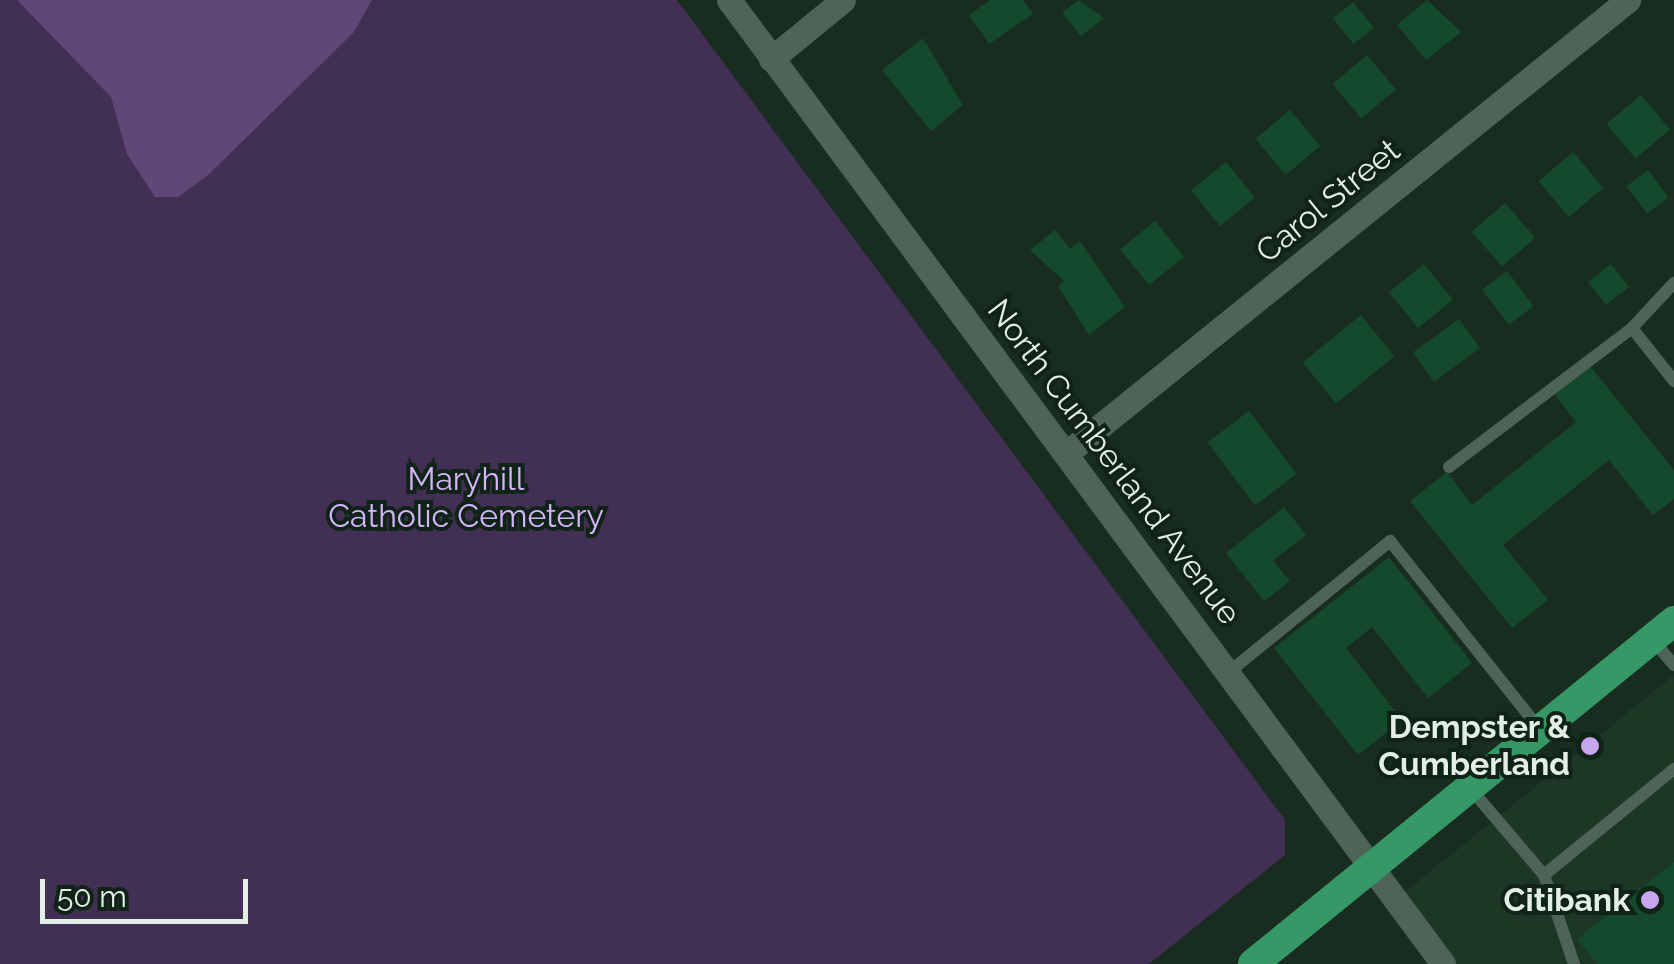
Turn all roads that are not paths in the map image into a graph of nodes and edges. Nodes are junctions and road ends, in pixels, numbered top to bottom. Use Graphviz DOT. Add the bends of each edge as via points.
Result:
graph roads {
  1 [pos="729,0"];
  2 [pos="844,0"];
  3 [pos="1628,0"];
  4 [pos="771,59"];
  5 [pos="1674,284"];
  6 [pos="1632,328"];
  7 [pos="1674,381"];
  8 [pos="1068,452"];
  9 [pos="1449,466"];
  10 [pos="1663,630"];
  11 [pos="1674,665"];
  12 [pos="1229,672"];
  13 [pos="1540,730"];
  14 [pos="1674,769"];
  15 [pos="1470,788"];
  16 [pos="1372,868"];
  17 [pos="1544,874"];
  18 [pos="1253,964"];
  19 [pos="1444,964"];
  20 [pos="1574,964"];
  1 -- 4 [label="street, North Cumberland Avenue"];
  2 -- 4 [label="street"];
  3 -- 8 [label="street, Carol Street"];
  4 -- 8 [label="street, North Cumberland Avenue"];
  5 -- 6 [label="lane"];
  6 -- 7 [label="lane"];
  6 -- 9 [label="lane"];
  8 -- 12 [label="street, North Cumberland Avenue"];
  10 -- 11 [label="lane"];
  10 -- 13 [label="main road"];
  12 -- 13 [label="lane" via="1390,541"];
  12 -- 16 [label="street, North Cumberland Avenue"];
  13 -- 15 [label="main road"];
  14 -- 17 [label="lane"];
  15 -- 16 [label="main road"];
  15 -- 17 [label="lane"];
  16 -- 18 [label="main road"];
  16 -- 19 [label="street, North Cumberland Avenue"];
  17 -- 20 [label="lane"];
}
